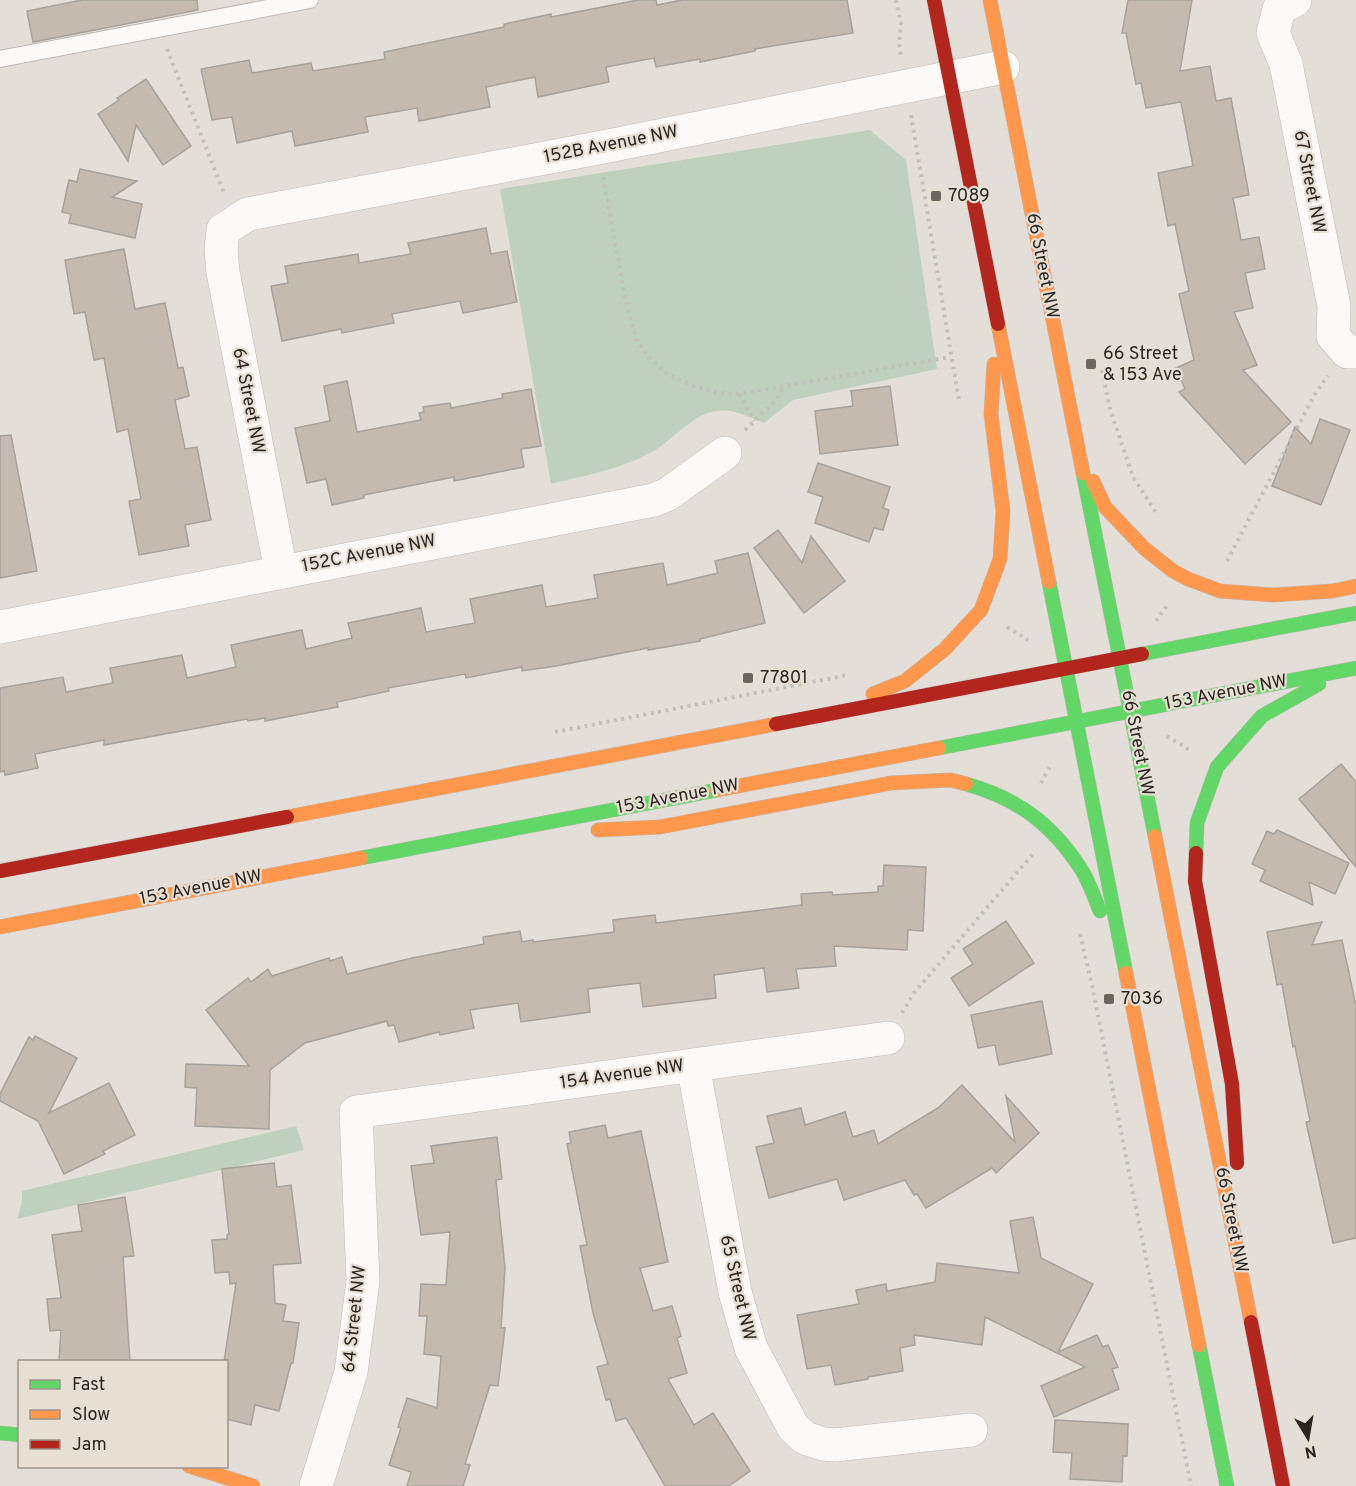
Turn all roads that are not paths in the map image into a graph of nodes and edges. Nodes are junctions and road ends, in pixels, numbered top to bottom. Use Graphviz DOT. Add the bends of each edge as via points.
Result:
graph roads {
  1 [pos="310,0"];
  2 [pos="934,0"];
  3 [pos="990,0"];
  4 [pos="1286,5"];
  5 [pos="0,57"];
  6 [pos="1002,67"];
  7 [pos="949,78"];
  8 [pos="229,225"];
  9 [pos="996,314"];
  10 [pos="1352,352"];
  11 [pos="1078,449"];
  12 [pos="725,453"];
  13 [pos="282,571"];
  14 [pos="1356,586"];
  15 [pos="1356,613"];
  16 [pos="0,627"];
  17 [pos="1120,658"];
  18 [pos="1066,669"];
  19 [pos="1356,670"];
  20 [pos="1130,711"];
  21 [pos="819,716"];
  22 [pos="1076,722"];
  23 [pos="473,836"];
  24 [pos="0,870"];
  25 [pos="0,927"];
  26 [pos="1123,959"];
  27 [pos="888,1038"];
  28 [pos="693,1065"];
  29 [pos="356,1112"];
  30 [pos="1244,1285"];
  31 [pos="971,1430"];
  32 [pos="0,1434"];
  33 [pos="18,1435"];
  34 [pos="192,1468"];
  35 [pos="253,1486"];
  36 [pos="316,1486"];
  37 [pos="1227,1486"];
  38 [pos="1283,1486"];
  1 -- 5 [label="lane"];
  2 -- 7 [label="main road"];
  3 -- 6 [label="main road, 66 Street NW"];
  4 -- 10 [label="street, 67 Street NW" via="1273,33 1286,64 1296,111 1334,306 1334,336"];
  6 -- 7 [label="street, 152B Avenue NW"];
  6 -- 11 [label="main road, 66 Street NW"];
  7 -- 8 [label="street, 152B Avenue NW" via="248,214"];
  7 -- 9 [label="main road"];
  8 -- 13 [label="street, 64 Street NW" via="221,249 223,272"];
  9 -- 18 [label="main road"];
  9 -- 21 [label="main road" via="992,414 1003,511 1000,559 981,610 945,649 905,681"];
  11 -- 14 [label="main road" via="1105,507 1145,549 1188,579 1220,591 1273,595"];
  11 -- 17 [label="main road, 66 Street NW"];
  12 -- 13 [label="street, 152C Avenue NW" via="654,500"];
  13 -- 16 [label="street, 152C Avenue NW"];
  15 -- 17 [label="main road"];
  17 -- 18 [label="main road"];
  17 -- 20 [label="main road, 66 Street NW"];
  18 -- 21 [label="main road"];
  18 -- 22 [label="main road"];
  19 -- 20 [label="main road, 153 Avenue NW"];
  19 -- 30 [label="main road" via="1314,686 1262,716 1217,767 1197,823 1195,881 1233,1084"];
  20 -- 22 [label="main road, 153 Avenue NW"];
  20 -- 30 [label="main road, 66 Street NW"];
  21 -- 24 [label="main road"];
  22 -- 23 [label="main road, 153 Avenue NW"];
  22 -- 26 [label="main road"];
  23 -- 25 [label="main road, 153 Avenue NW"];
  23 -- 26 [label="main road" via="660,826 891,783 951,780 985,789 1027,809 1051,829 1082,870"];
  26 -- 37 [label="main road"];
  27 -- 28 [label="street, 154 Avenue NW"];
  28 -- 29 [label="street, 154 Avenue NW"];
  28 -- 31 [label="street, 65 Street NW" via="735,1292 751,1348 793,1427 805,1438 835,1445"];
  29 -- 36 [label="street, 64 Street NW" via="363,1281 351,1372"];
  30 -- 38 [label="main road, 66 Street NW"];
  32 -- 33 [label="main road"];
  34 -- 35 [label="main road"];
}
